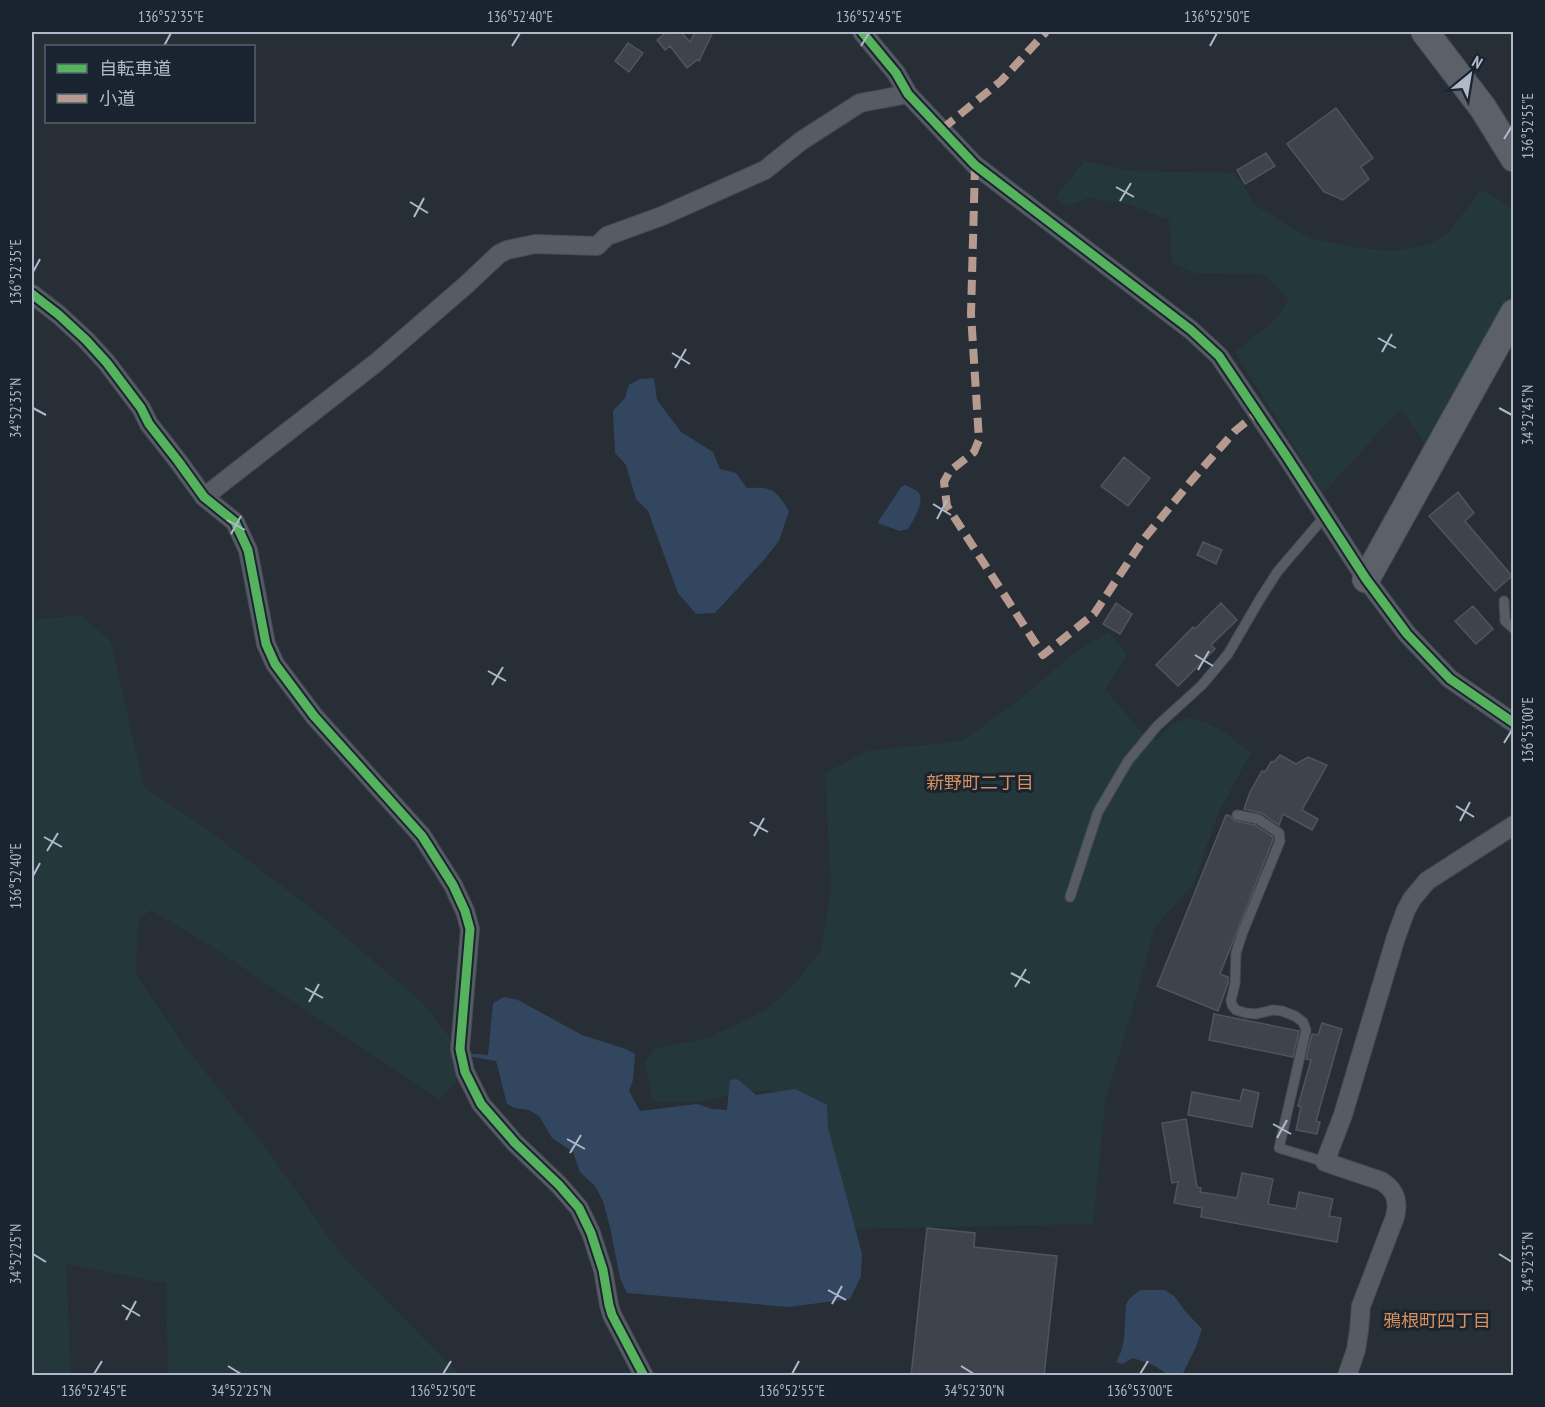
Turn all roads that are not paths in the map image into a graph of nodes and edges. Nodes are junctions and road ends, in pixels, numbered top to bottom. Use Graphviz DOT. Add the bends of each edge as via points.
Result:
graph roads {
  1 [pos="862,32"];
  2 [pos="1425,32"];
  3 [pos="908,94"];
  4 [pos="1514,158"];
  5 [pos="32,294"];
  6 [pos="1514,313"];
  7 [pos="204,497"];
  8 [pos="1325,516"];
  9 [pos="1366,579"];
  10 [pos="1504,601"];
  11 [pos="1514,629"];
  12 [pos="1514,723"];
  13 [pos="1237,815"];
  14 [pos="1514,825"];
  15 [pos="1070,897"];
  16 [pos="1325,1162"];
  17 [pos="644,1376"];
  18 [pos="1347,1376"];
  1 -- 3 [label="street"];
  2 -- 4 [label="street" via="1483,108"];
  3 -- 7 [label="street" via="860,103 765,170 607,236 597,246 535,244 500,254 377,362"];
  3 -- 8 [label="street" via="975,165 1191,330 1219,356"];
  5 -- 7 [label="street" via="79,333 107,363"];
  6 -- 9 [label="street"];
  7 -- 17 [label="street" via="235,522 248,550 266,644 275,664 314,716 422,836 453,885 470,929 460,1049 465,1072 481,1104 579,1208 603,1270 612,1316"];
  8 -- 9 [label="street"];
  8 -- 15 [label="lane" via="1278,571 1228,654 1128,761 1098,812"];
  9 -- 12 [label="street" via="1407,634 1450,679"];
  10 -- 11 [label="lane" via="1505,621"];
  13 -- 16 [label="lane" via="1258,819 1279,833 1280,841 1236,952 1232,1005 1246,1013 1282,1011 1303,1022 1305,1040 1279,1148"];
  14 -- 16 [label="street" via="1427,881 1412,899 1396,937 1343,1115"];
  16 -- 18 [label="street" via="1381,1181 1397,1200 1395,1217 1361,1306 1356,1350"];
}
